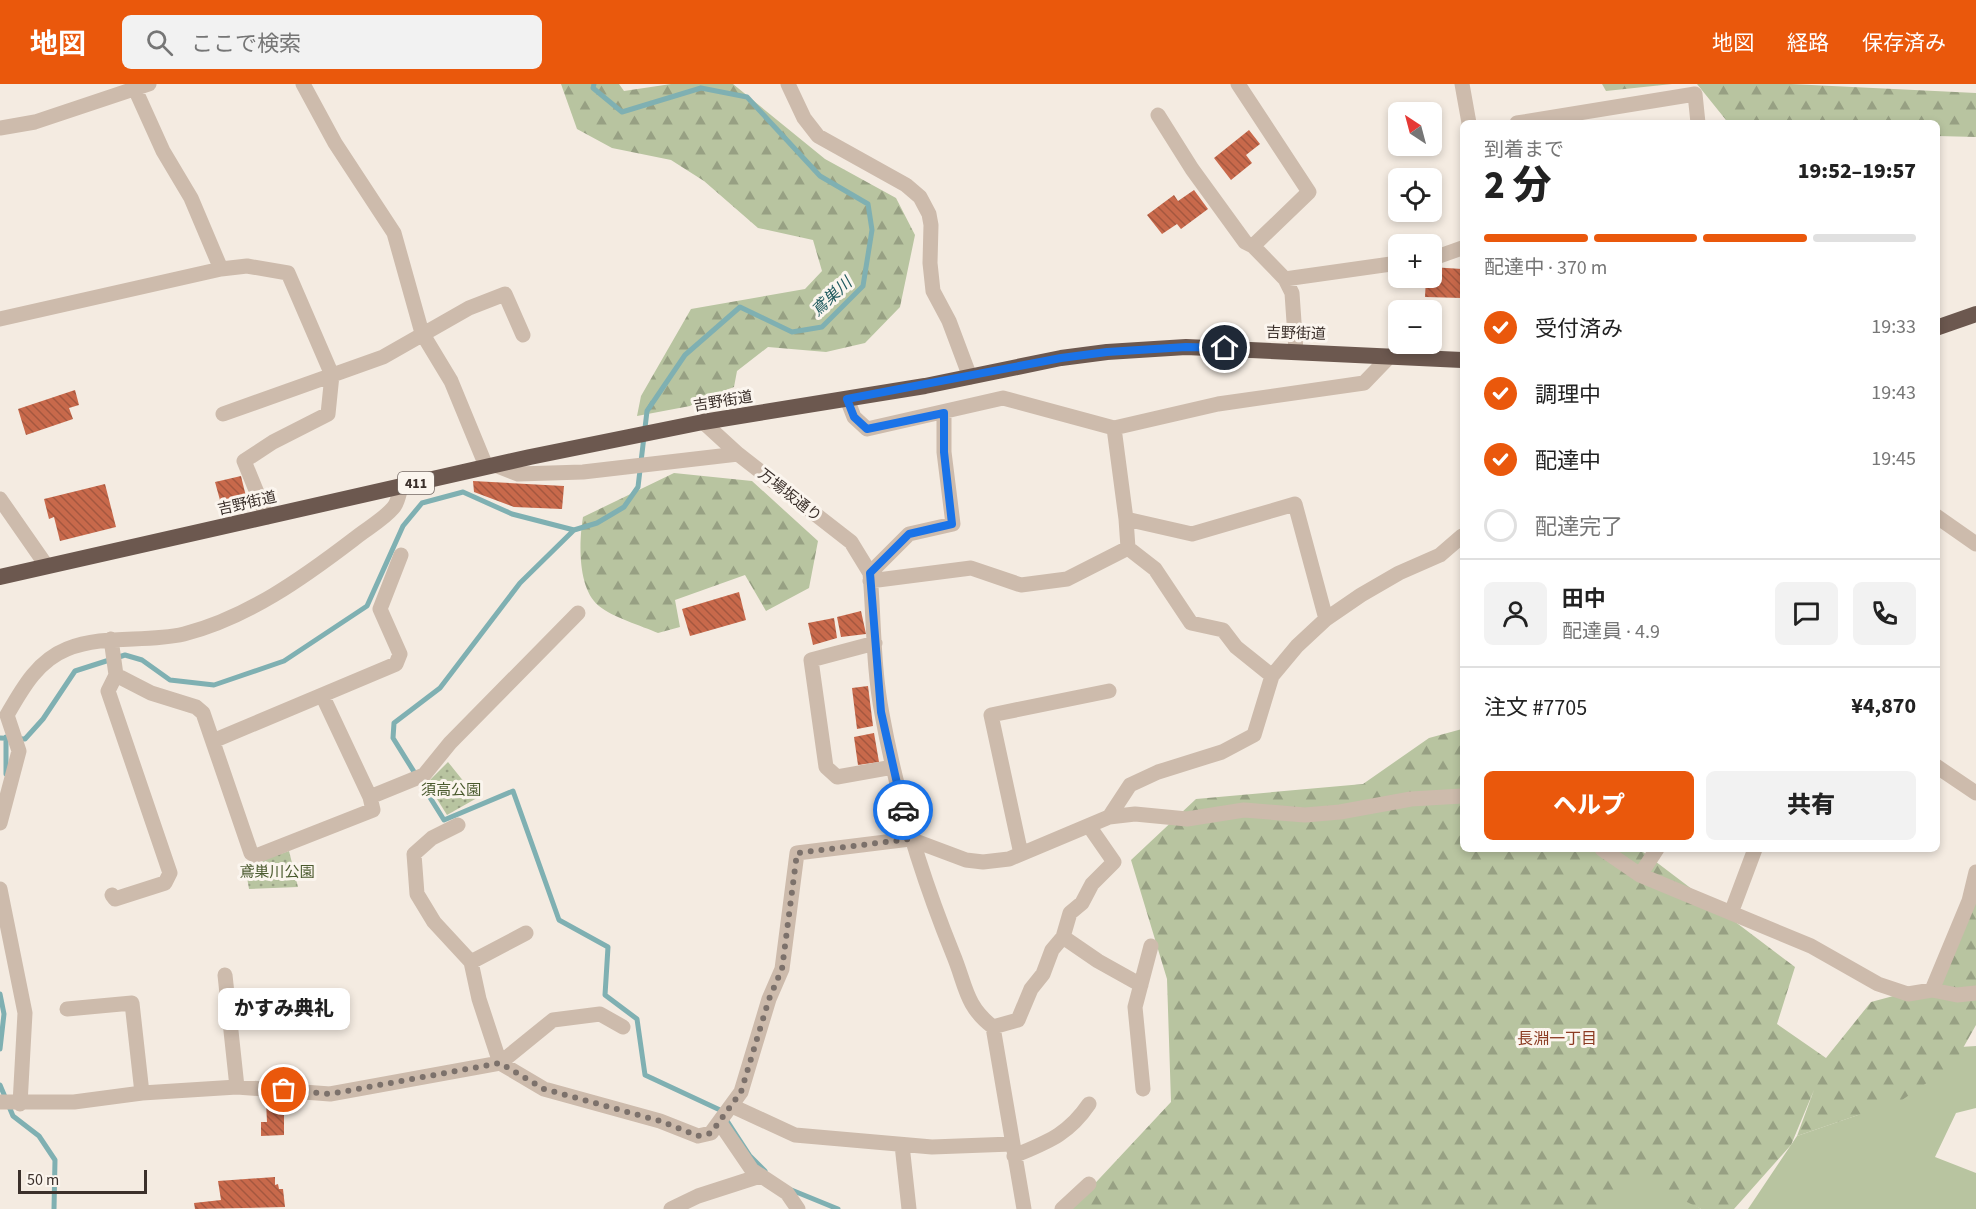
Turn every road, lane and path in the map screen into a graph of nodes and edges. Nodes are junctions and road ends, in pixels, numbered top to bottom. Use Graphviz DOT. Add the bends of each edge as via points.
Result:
graph roads {
  1 [pos="303,84"];
  2 [pos="788,84"];
  3 [pos="1238,84"];
  4 [pos="1462,84"];
  5 [pos="142,87"];
  6 [pos="1158,115"];
  7 [pos="1468,120"];
  8 [pos="1535,120"];
  9 [pos="1698,120"];
  10 [pos="0,128"];
  11 [pos="1253,246"];
  12 [pos="1460,249"];
  13 [pos="1442,255"];
  14 [pos="1388,264"];
  15 [pos="221,269"];
  16 [pos="1285,279"];
  17 [pos="1976,314"];
  18 [pos="0,319"];
  19 [pos="1940,327"];
  20 [pos="422,333"];
  21 [pos="523,335"];
  22 [pos="1296,351"];
  23 [pos="1390,356"];
  24 [pos="1460,360"];
  25 [pos="332,375"];
  26 [pos="970,377"];
  27 [pos="847,399"];
  28 [pos="944,413"];
  29 [pos="223,414"];
  30 [pos="703,422"];
  31 [pos="1114,428"];
  32 [pos="738,454"];
  33 [pos="490,466"];
  34 [pos="401,487"];
  35 [pos="0,499"];
  36 [pos="267,517"];
  37 [pos="1126,519"];
  38 [pos="1940,519"];
  39 [pos="1460,538"];
  40 [pos="1976,544"];
  41 [pos="1128,548"];
  42 [pos="401,555"];
  43 [pos="46,565"];
  44 [pos="0,577"];
  45 [pos="870,577"];
  46 [pos="578,613"];
  47 [pos="1326,619"];
  48 [pos="112,643"];
  49 [pos="875,643"];
  50 [pos="116,672"];
  51 [pos="1272,676"];
  52 [pos="1109,691"];
  53 [pos="323,697"];
  54 [pos="6,719"];
  55 [pos="213,741"];
  56 [pos="893,767"];
  57 [pos="1940,769"];
  58 [pos="1976,793"];
  59 [pos="1460,796"];
  60 [pos="370,797"];
  61 [pos="1109,817"];
  62 [pos="0,823"];
  63 [pos="458,825"];
  64 [pos="1089,826"];
  65 [pos="910,839"];
  66 [pos="1606,852"];
  67 [pos="1655,852"];
  68 [pos="1754,852"];
  69 [pos="1021,854"];
  70 [pos="1976,872"];
  71 [pos="1640,875"];
  72 [pos="0,889"];
  73 [pos="112,895"];
  74 [pos="1731,913"];
  75 [pos="526,933"];
  76 [pos="1063,937"];
  77 [pos="1151,946"];
  78 [pos="471,962"];
  79 [pos="225,975"];
  80 [pos="1141,985"];
  81 [pos="1932,990"];
  82 [pos="1976,993"];
  83 [pos="67,1009"];
  84 [pos="622,1027"];
  85 [pos="993,1027"];
  86 [pos="500,1063"];
  87 [pos="237,1087"];
  88 [pos="1143,1089"];
  89 [pos="142,1093"];
  90 [pos="0,1102"];
  91 [pos="20,1104"];
  92 [pos="1089,1104"];
  93 [pos="732,1106"];
  94 [pos="720,1123"];
  95 [pos="902,1145"];
  96 [pos="1013,1150"];
  97 [pos="760,1176"];
  98 [pos="1089,1184"];
  99 [pos="671,1209"];
  100 [pos="798,1209"];
  101 [pos="909,1209"];
  102 [pos="1024,1209"];
  103 [pos="1062,1209"];
  1 -- 20 [label="street" via="335,143 394,234"];
  2 -- 26 [label="street" via="804,118 818,136 920,197 932,225 933,291"];
  3 -- 11 [label="street" via="1309,192"];
  4 -- 7 [label="street"];
  5 -- 10 [label="street" via="36,122"];
  5 -- 15 [label="street" via="163,151 191,198"];
  6 -- 11 [label="street" via="1192,169 1245,242"];
  8 -- 9 [label="street" via="1695,94"];
  11 -- 16 [label="street"];
  12 -- 13 [label="street"];
  14 -- 16 [label="street"];
  15 -- 18 [label="street"];
  15 -- 25 [label="street" via="247,266 288,273"];
  16 -- 22 [label="street" via="1292,293"];
  17 -- 19 [label="highway"];
  20 -- 21 [label="street" via="505,294"];
  20 -- 25 [label="street" via="383,357"];
  20 -- 33 [label="street" via="451,381"];
  22 -- 23 [label="highway, 吉野街道 / 411"];
  22 -- 26 [label="highway, 吉野街道 / 411" via="1186,347 1107,352"];
  23 -- 24 [label="highway, 吉野街道 / 411"];
  23 -- 31 [label="street" via="1364,383 1218,404"];
  25 -- 29 [label="street"];
  25 -- 36 [label="street" via="328,414 244,461"];
  26 -- 27 [label="highway, 吉野街道 / 411"];
  27 -- 28 [label="street" via="854,417 867,429"];
  27 -- 30 [label="highway, 吉野街道 / 411"];
  28 -- 31 [label="street" via="1004,398"];
  28 -- 45 [label="street" via="952,524 909,534"];
  30 -- 32 [label="street, 万場坂通り"];
  30 -- 33 [label="highway, 吉野街道 / 411"];
  31 -- 37 [label="street"];
  32 -- 33 [label="street" via="518,474"];
  32 -- 45 [label="street, 万場坂通り" via="851,542"];
  33 -- 34 [label="highway, 吉野街道 / 411"];
  34 -- 36 [label="highway, 吉野街道 / 411"];
  34 -- 48 [label="street" via="395,507 311,572 267,598 221,622 182,634"];
  35 -- 43 [label="street"];
  36 -- 43 [label="highway, 吉野街道 / 411"];
  37 -- 41 [label="street"];
  37 -- 47 [label="street" via="1192,534 1295,504"];
  38 -- 40 [label="street"];
  39 -- 47 [label="street" via="1440,555 1399,573"];
  41 -- 45 [label="street" via="1067,579 1021,585 971,568"];
  41 -- 51 [label="street" via="1155,569 1191,623 1223,630"];
  42 -- 53 [label="street" via="380,609 400,654 396,664"];
  43 -- 44 [label="highway, 吉野街道 / 411"];
  45 -- 49 [label="street"];
  46 -- 60 [label="street" via="418,778"];
  47 -- 51 [label="street"];
  48 -- 50 [label="street"];
  48 -- 54 [label="street" via="93,641 65,650 37,669"];
  49 -- 56 [label="street" via="881,712"];
  49 -- 56 [label="street" via="811,660 826,766 837,777"];
  50 -- 55 [label="street" via="157,696 196,707 203,713"];
  50 -- 73 [label="street" via="108,691 170,873 165,883 115,899"];
  51 -- 61 [label="street" via="1254,735 1222,752 1130,785"];
  52 -- 69 [label="street" via="991,715"];
  53 -- 55 [label="street"];
  53 -- 60 [label="street"];
  54 -- 62 [label="street" via="18,747 17,767"];
  55 -- 60 [label="street" via="251,853 256,856 373,810"];
  56 -- 65 [label="street"];
  57 -- 58 [label="street"];
  59 -- 61 [label="street" via="1411,799 1305,815 1244,810 1187,819 1135,814"];
  61 -- 64 [label="street"];
  63 -- 78 [label="street" via="432,838 414,854 417,894 434,922"];
  64 -- 69 [label="street"];
  64 -- 76 [label="street" via="1114,862 1070,913"];
  65 -- 69 [label="street" via="975,861 1009,859"];
  65 -- 85 [label="street" via="971,1006"];
  65 -- 93 [label="street" via="797,853 782,969 741,1092"];
  66 -- 71 [label="street"];
  67 -- 71 [label="street"];
  68 -- 74 [label="street"];
  70 -- 81 [label="street"];
  71 -- 74 [label="street"];
  72 -- 91 [label="street" via="25,1013"];
  74 -- 81 [label="street" via="1811,946 1878,984 1908,994"];
  75 -- 78 [label="street"];
  76 -- 80 [label="street"];
  76 -- 85 [label="street" via="1052,950 1017,1020"];
  77 -- 80 [label="street"];
  78 -- 86 [label="street" via="478,999"];
  79 -- 87 [label="street"];
  80 -- 88 [label="street" via="1135,1006"];
  81 -- 82 [label="street" via="1957,995"];
  83 -- 89 [label="street" via="132,1003"];
  84 -- 86 [label="street" via="600,1014 553,1020"];
  85 -- 96 [label="street"];
  86 -- 87 [label="street" via="330,1094"];
  86 -- 94 [label="street" via="544,1089 660,1121 698,1136 711,1133"];
  87 -- 89 [label="street"];
  89 -- 91 [label="street"];
  90 -- 91 [label="street"];
  92 -- 96 [label="street" via="1059,1136"];
  93 -- 94 [label="street"];
  93 -- 95 [label="street" via="795,1135"];
  94 -- 97 [label="street"];
  95 -- 96 [label="street"];
  95 -- 101 [label="street"];
  96 -- 102 [label="street"];
  97 -- 99 [label="street"];
  97 -- 100 [label="street" via="787,1193"];
  98 -- 103 [label="street"];
}
